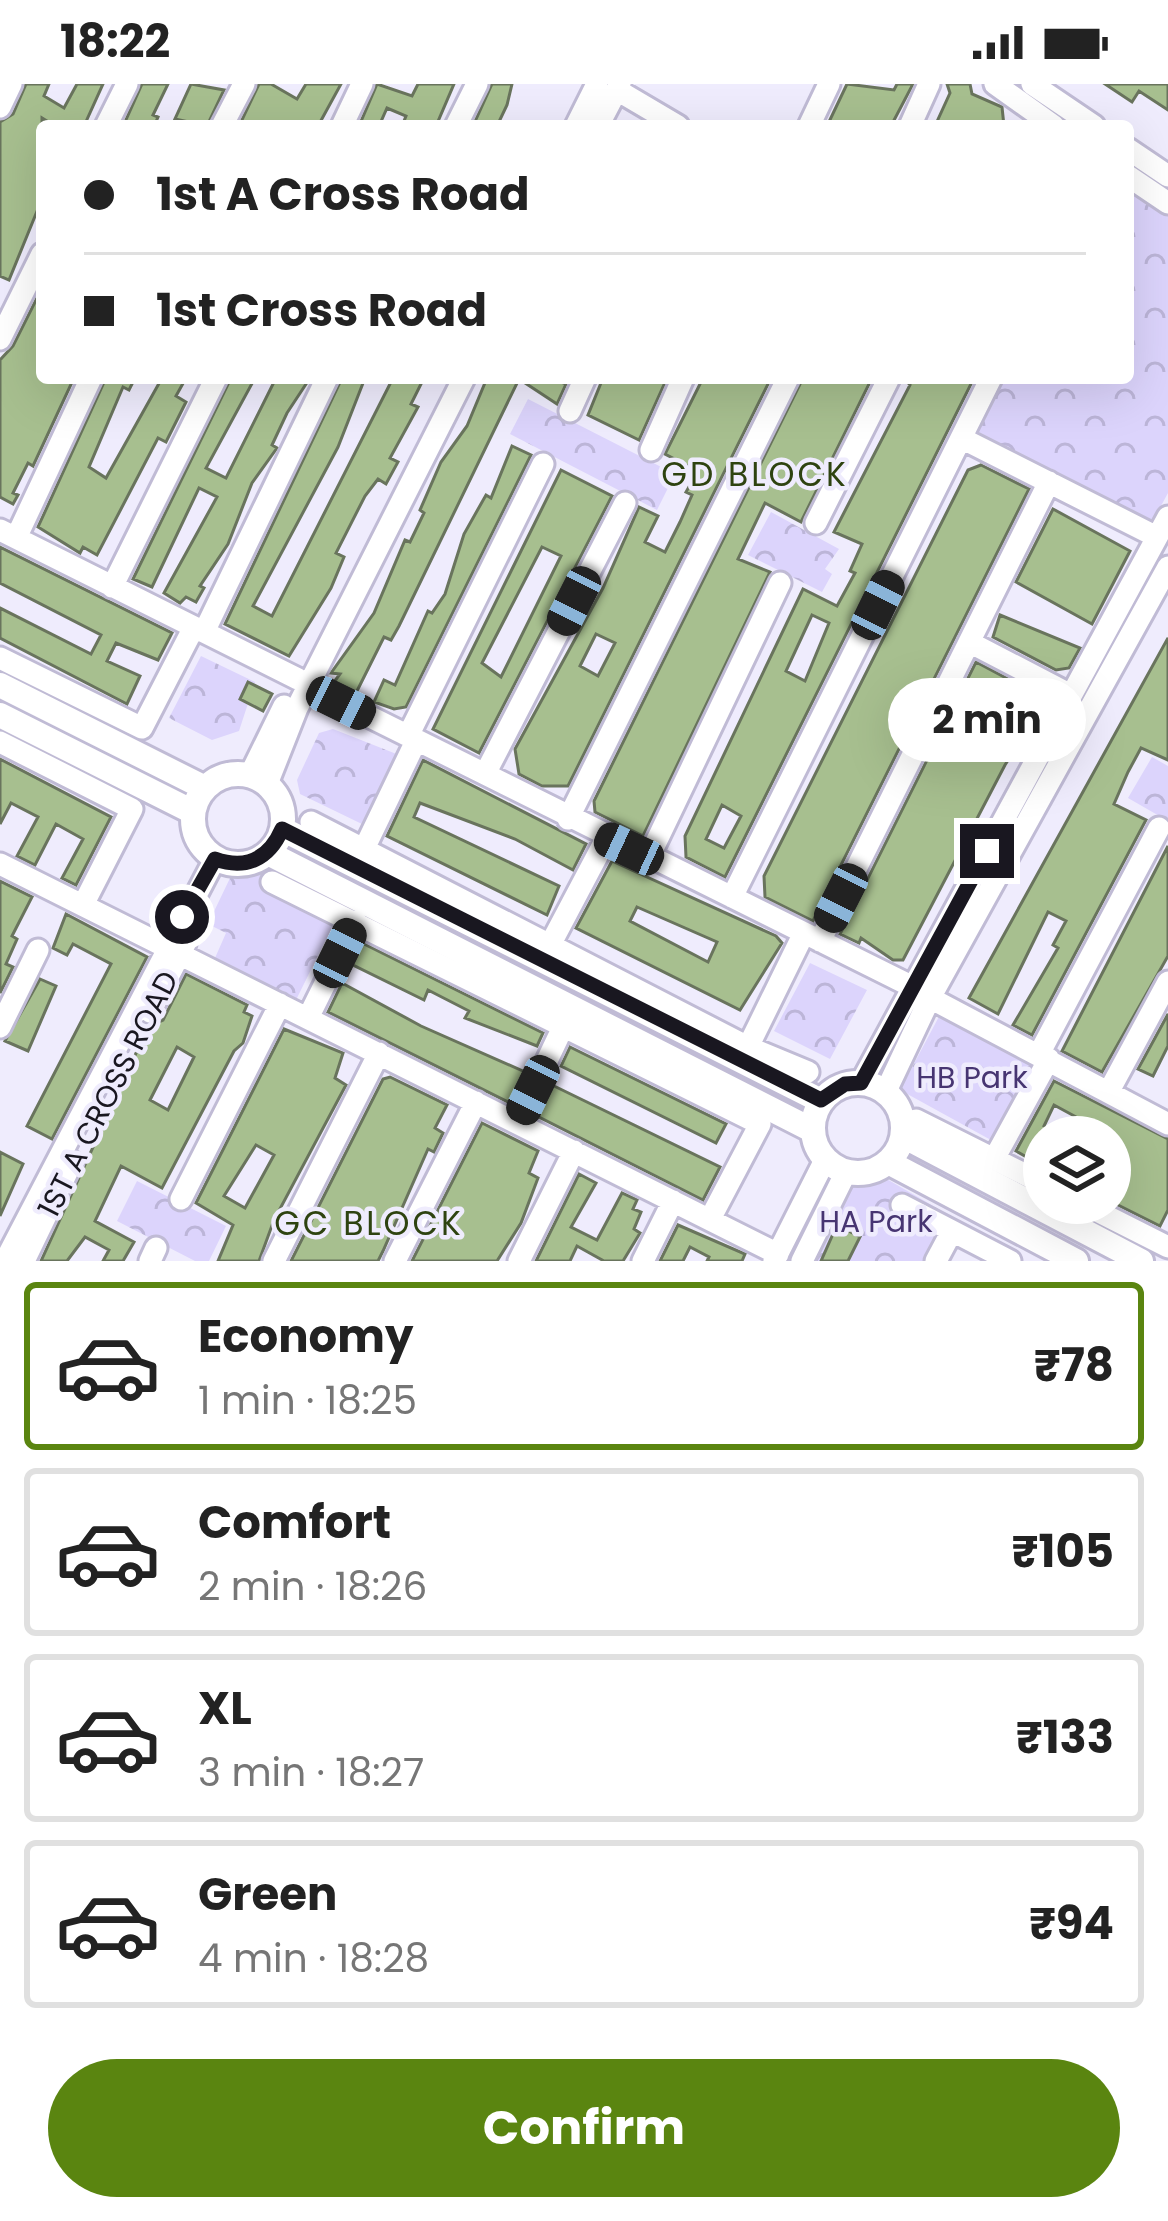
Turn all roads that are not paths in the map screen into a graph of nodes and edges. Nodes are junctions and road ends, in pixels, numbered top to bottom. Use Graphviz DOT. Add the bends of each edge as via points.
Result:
graph roads {
  1 [pos="11,84"];
  2 [pos="127,84"];
  3 [pos="244,84"];
  4 [pos="362,84"];
  5 [pos="477,84"];
  6 [pos="830,84"];
  7 [pos="929,84"];
  8 [pos="995,84"];
  9 [pos="611,86"];
  10 [pos="1024,105"];
  11 [pos="0,106"];
  12 [pos="109,120"];
  13 [pos="225,120"];
  14 [pos="345,120"];
  15 [pos="459,120"];
  16 [pos="581,120"];
  17 [pos="600,120"];
  18 [pos="668,120"];
  19 [pos="812,120"];
  20 [pos="913,120"];
  21 [pos="1074,120"];
  22 [pos="1134,153"];
  23 [pos="1168,176"];
  24 [pos="1134,180"];
  25 [pos="1168,203"];
  26 [pos="36,266"];
  27 [pos="0,339"];
  28 [pos="88,384"];
  29 [pos="213,384"];
  30 [pos="324,384"];
  31 [pos="449,384"];
  32 [pos="459,384"];
  33 [pos="582,384"];
  34 [pos="680,384"];
  35 [pos="785,384"];
  36 [pos="886,384"];
  37 [pos="988,384"];
  38 [pos="445,402"];
  39 [pos="570,411"];
  40 [pos="961,438"];
  41 [pos="651,450"];
  42 [pos="544,464"];
  43 [pos="1049,482"];
  44 [pos="625,503"];
  45 [pos="816,523"];
  46 [pos="1162,527"];
  47 [pos="8,534"];
  48 [pos="1168,568"];
  49 [pos="780,583"];
  50 [pos="112,587"];
  51 [pos="1118,609"];
  52 [pos="1138,621"];
  53 [pos="199,630"];
  54 [pos="969,642"];
  55 [pos="0,658"];
  56 [pos="303,682"];
  57 [pos="0,685"];
  58 [pos="1071,695"];
  59 [pos="0,715"];
  60 [pos="412,738"];
  61 [pos="0,742"];
  62 [pos="1054,752"];
  63 [pos="485,775"];
  64 [pos="258,780"];
  65 [pos="205,788"];
  66 [pos="193,812"];
  67 [pos="568,819"];
  68 [pos="311,822"];
  69 [pos="1159,828"];
  70 [pos="282,829"];
  71 [pos="606,839"];
  72 [pos="364,849"];
  73 [pos="268,853"];
  74 [pos="648,859"];
  75 [pos="221,861"];
  76 [pos="0,863"];
  77 [pos="272,882"];
  78 [pos="732,897"];
  79 [pos="82,905"];
  80 [pos="356,921"];
  81 [pos="812,937"];
  82 [pos="550,945"];
  83 [pos="38,950"];
  84 [pos="173,951"];
  85 [pos="1168,982"];
  86 [pos="922,993"];
  87 [pos="280,1004"];
  88 [pos="308,1018"];
  89 [pos="0,1027"];
  90 [pos="563,1027"];
  91 [pos="748,1047"];
  92 [pos="379,1054"];
  93 [pos="1044,1056"];
  94 [pos="808,1072"];
  95 [pos="873,1088"];
  96 [pos="1109,1091"];
  97 [pos="821,1100"];
  98 [pos="476,1102"];
  99 [pos="518,1122"];
  100 [pos="1168,1124"];
  101 [pos="910,1128"];
  102 [pos="812,1130"];
  103 [pos="574,1151"];
  104 [pos="994,1159"];
  105 [pos="888,1162"];
  106 [pos="836,1166"];
  107 [pos="1023,1174"];
  108 [pos="181,1199"];
  109 [pos="673,1201"];
  110 [pos="902,1205"];
  111 [pos="710,1220"];
  112 [pos="1123,1224"];
  113 [pos="952,1231"];
  114 [pos="1168,1247"];
  115 [pos="10,1255"];
  116 [pos="776,1257"];
  117 [pos="274,1261"];
  118 [pos="395,1261"];
  119 [pos="519,1261"];
  120 [pos="643,1261"];
  121 [pos="802,1261"];
  122 [pos="936,1261"];
  123 [pos="1010,1261"];
  124 [pos="1076,1261"];
  125 [pos="1141,1261"];
  1 -- 11 [label="street"];
  2 -- 12 [label="street"];
  3 -- 13 [label="street"];
  4 -- 14 [label="street"];
  5 -- 15 [label="street"];
  6 -- 19 [label="street"];
  7 -- 20 [label="street"];
  8 -- 10 [label="street"];
  9 -- 16 [label="street"];
  9 -- 17 [label="street"];
  9 -- 18 [label="street"];
  10 -- 21 [label="street"];
  22 -- 23 [label="street"];
  24 -- 25 [label="street"];
  26 -- 27 [label="street"];
  28 -- 47 [label="street"];
  29 -- 50 [label="street"];
  30 -- 53 [label="street"];
  31 -- 38 [label="street"];
  32 -- 38 [label="street"];
  33 -- 39 [label="street"];
  34 -- 41 [label="street"];
  35 -- 67 [label="street"];
  36 -- 45 [label="street"];
  37 -- 40 [label="street"];
  38 -- 56 [label="street"];
  40 -- 43 [label="street"];
  40 -- 78 [label="street"];
  42 -- 60 [label="street"];
  43 -- 46 [label="street"];
  43 -- 54 [label="street"];
  44 -- 63 [label="street"];
  46 -- 51 [label="street"];
  47 -- 50 [label="street"];
  48 -- 52 [label="street"];
  49 -- 74 [label="street"];
  50 -- 53 [label="street"];
  51 -- 52 [label="street"];
  51 -- 58 [label="street"];
  52 -- 62 [label="street"];
  53 -- 55 [label="street" via="142,728"];
  53 -- 56 [label="street"];
  54 -- 58 [label="street"];
  54 -- 81 [label="street"];
  56 -- 60 [label="street"];
  56 -- 64 [label="street"];
  57 -- 65 [label="main road"];
  58 -- 62 [label="street"];
  59 -- 66 [label="main road"];
  60 -- 63 [label="street"];
  60 -- 72 [label="street"];
  61 -- 79 [label="street" via="132,808"];
  62 -- 86 [label="street"];
  63 -- 67 [label="street"];
  64 -- 65 [label="main road" via="225,776"];
  64 -- 70 [label="main road" via="278,800"];
  65 -- 66 [label="main road"];
  66 -- 75 [label="main road" via="196,838"];
  67 -- 71 [label="street"];
  68 -- 72 [label="street"];
  69 -- 93 [label="street"];
  70 -- 73 [label="main road"];
  70 -- 97 [label="main road"];
  71 -- 74 [label="street"];
  71 -- 82 [label="street"];
  72 -- 82 [label="street"];
  73 -- 75 [label="main road" via="254,862"];
  73 -- 102 [label="main road"];
  74 -- 78 [label="street"];
  75 -- 84 [label="street, 1ST A CROSS ROAD"];
  76 -- 79 [label="street"];
  77 -- 80 [label="street"];
  78 -- 81 [label="street"];
  79 -- 84 [label="street"];
  80 -- 88 [label="street"];
  80 -- 90 [label="street"];
  81 -- 86 [label="street"];
  81 -- 91 [label="street"];
  82 -- 91 [label="street"];
  83 -- 89 [label="street"];
  84 -- 87 [label="street"];
  84 -- 115 [label="street, 1ST A CROSS ROAD"];
  85 -- 96 [label="street"];
  86 -- 93 [label="street"];
  86 -- 95 [label="street"];
  87 -- 88 [label="street"];
  87 -- 108 [label="street"];
  88 -- 92 [label="street"];
  90 -- 99 [label="street"];
  90 -- 111 [label="street" via="760,1124"];
  91 -- 94 [label="street"];
  92 -- 98 [label="street"];
  92 -- 117 [label="street"];
  93 -- 96 [label="street"];
  93 -- 104 [label="street"];
  95 -- 97 [label="main road" via="845,1084"];
  95 -- 101 [label="main road"];
  96 -- 100 [label="street"];
  97 -- 102 [label="main road"];
  98 -- 99 [label="street"];
  98 -- 118 [label="street"];
  99 -- 103 [label="street"];
  101 -- 104 [label="street"];
  101 -- 105 [label="main road"];
  101 -- 125 [label="main road"];
  102 -- 106 [label="main road"];
  103 -- 109 [label="street"];
  103 -- 119 [label="street"];
  104 -- 107 [label="street"];
  105 -- 106 [label="main road" via="874,1170"];
  105 -- 124 [label="main road"];
  106 -- 116 [label="street"];
  106 -- 121 [label="street"];
  109 -- 111 [label="street"];
  109 -- 120 [label="street"];
  110 -- 113 [label="street"];
  111 -- 116 [label="street"];
  112 -- 114 [label="street"];
  113 -- 122 [label="street"];
  113 -- 123 [label="street"];
}
